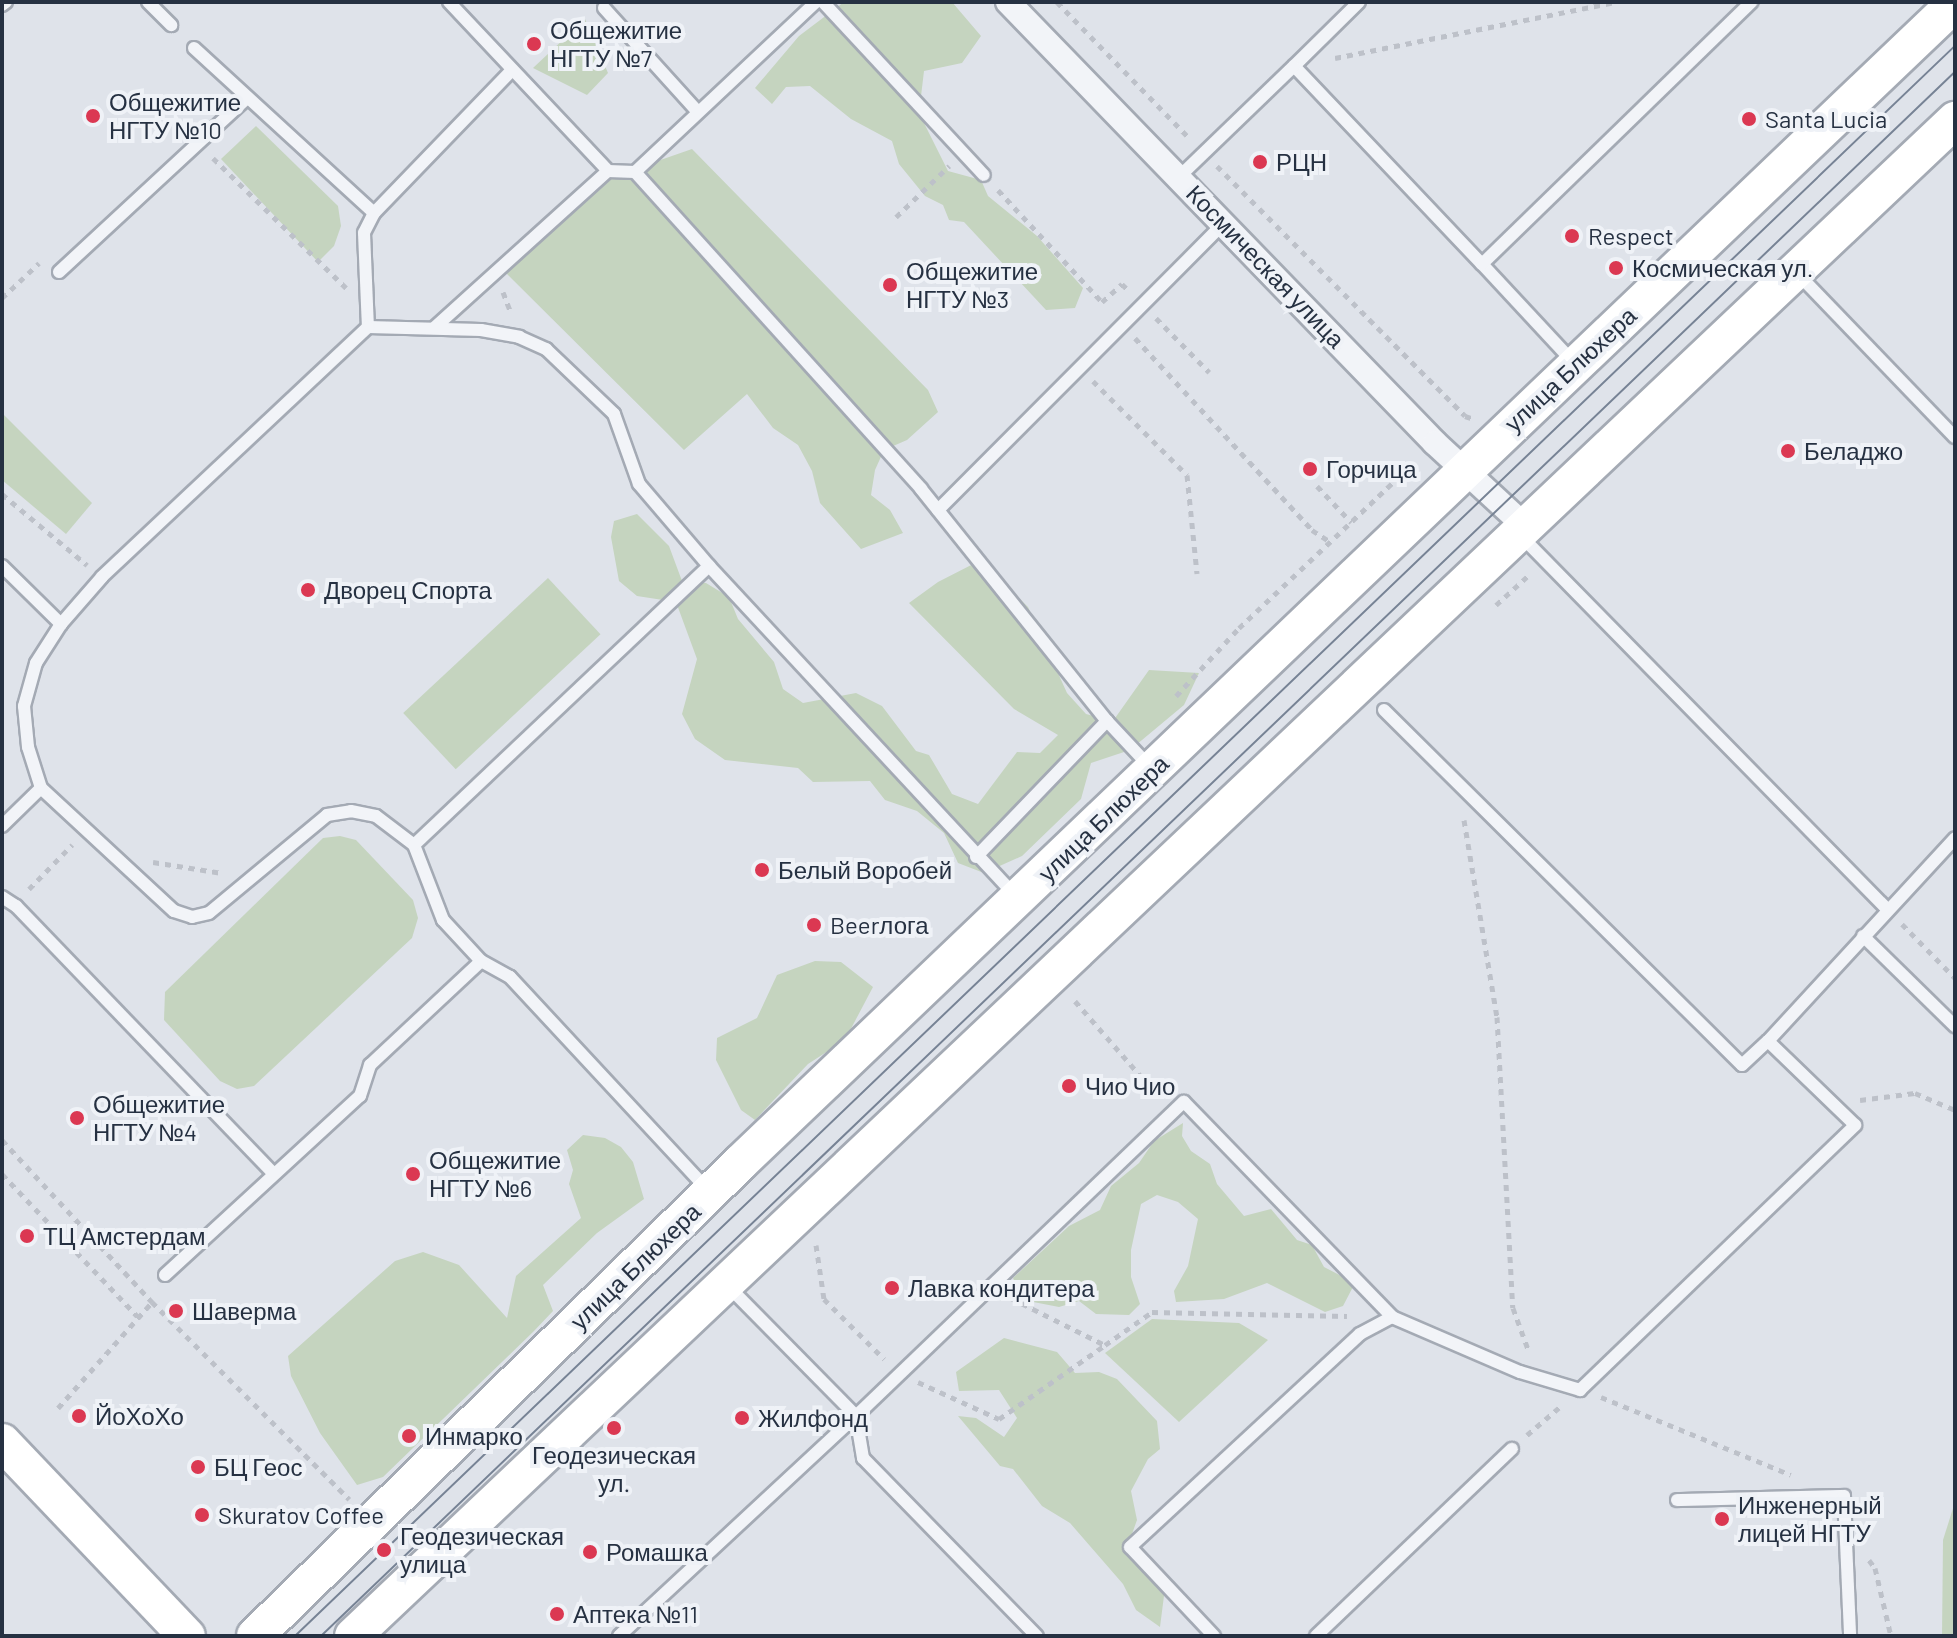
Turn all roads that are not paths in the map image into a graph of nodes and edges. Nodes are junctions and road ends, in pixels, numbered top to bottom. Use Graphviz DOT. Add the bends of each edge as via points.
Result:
graph roads {
  1 [pos="148,2"];
  2 [pos="449,2"];
  3 [pos="816,2"];
  4 [pos="823,2"];
  5 [pos="1008,2"];
  6 [pos="1359,2"];
  7 [pos="1751,2"];
  8 [pos="1955,3"];
  9 [pos="604,8"];
  10 [pos="171,25"];
  11 [pos="194,48"];
  12 [pos="1294,66"];
  13 [pos="511,71"];
  14 [pos="246,99"];
  15 [pos="698,112"];
  16 [pos="1954,124"];
  17 [pos="608,171"];
  18 [pos="635,172"];
  19 [pos="984,175"];
  20 [pos="1180,176"];
  21 [pos="374,213"];
  22 [pos="1223,224"];
  23 [pos="1482,264"];
  24 [pos="59,272"];
  25 [pos="1796,272"];
  26 [pos="368,327"];
  27 [pos="434,328"];
  28 [pos="1576,365"];
  29 [pos="1955,437"];
  30 [pos="1464,470"];
  31 [pos="938,510"];
  32 [pos="1523,531"];
  33 [pos="2,566"];
  34 [pos="709,566"];
  35 [pos="61,624"];
  36 [pos="1384,710"];
  37 [pos="1107,721"];
  38 [pos="1153,770"];
  39 [pos="41,788"];
  40 [pos="2,826"];
  41 [pos="1955,838"];
  42 [pos="414,845"];
  43 [pos="976,857"];
  44 [pos="2,897"];
  45 [pos="1018,899"];
  46 [pos="1887,909"];
  47 [pos="1863,936"];
  48 [pos="481,961"];
  49 [pos="1955,1026"];
  50 [pos="1768,1041"];
  51 [pos="273,1173"];
  52 [pos="711,1192"];
  53 [pos="165,1275"];
  54 [pos="727,1284"];
  55 [pos="1392,1317"];
  56 [pos="856,1416"];
  57 [pos="2,1442"];
  58 [pos="1512,1449"];
  59 [pos="1677,1500"];
  60 [pos="187,1636"];
  61 [pos="255,1636"];
  62 [pos="353,1636"];
  63 [pos="619,1636"];
  64 [pos="1037,1636"];
  65 [pos="1214,1636"];
  66 [pos="1316,1636"];
  67 [pos="1850,1636"];
  1 -- 10 [label="lane"];
  2 -- 13 [label="lane"];
  3 -- 15 [label="lane"];
  4 -- 19 [label="lane"];
  5 -- 20 [label="street, Космическая улица"];
  6 -- 12 [label="lane"];
  7 -- 23 [label="lane"];
  8 -- 28 [label="street, улица Блюхера"];
  9 -- 15 [label="lane"];
  11 -- 14 [label="lane"];
  12 -- 20 [label="lane"];
  12 -- 23 [label="lane"];
  13 -- 17 [label="lane"];
  13 -- 21 [label="lane"];
  14 -- 21 [label="lane"];
  14 -- 24 [label="lane"];
  15 -- 18 [label="lane"];
  16 -- 25 [label="street"];
  17 -- 18 [label="lane"];
  17 -- 27 [label="lane"];
  18 -- 31 [label="lane"];
  20 -- 22 [label="street, Космическая улица"];
  21 -- 26 [label="lane" via="364,233"];
  22 -- 30 [label="street, Космическая улица"];
  22 -- 31 [label="lane"];
  23 -- 28 [label="lane"];
  25 -- 29 [label="lane"];
  25 -- 32 [label="street"];
  26 -- 27 [label="lane"];
  26 -- 35 [label="lane" via="102,577"];
  27 -- 34 [label="lane" via="519,337 546,349 614,414 639,484"];
  28 -- 30 [label="street, улица Блюхера"];
  30 -- 32 [label="street, Космическая улица"];
  30 -- 38 [label="street, улица Блюхера"];
  31 -- 37 [label="lane"];
  32 -- 46 [label="lane"];
  32 -- 54 [label="street"];
  33 -- 35 [label="lane"];
  34 -- 42 [label="lane"];
  34 -- 43 [label="lane"];
  35 -- 39 [label="lane" via="36,663 24,706 28,747"];
  36 -- 50 [label="lane" via="1742,1065"];
  37 -- 38 [label="lane"];
  37 -- 43 [label="lane"];
  38 -- 45 [label="street, улица Блюхера"];
  39 -- 40 [label="lane"];
  39 -- 42 [label="lane" via="174,911 192,917 209,913 327,815 351,811 376,816"];
  41 -- 46 [label="lane"];
  42 -- 48 [label="lane" via="443,920"];
  43 -- 45 [label="lane"];
  44 -- 51 [label="lane"];
  45 -- 52 [label="street, улица Блюхера"];
  46 -- 47 [label="lane"];
  47 -- 49 [label="lane"];
  47 -- 50 [label="lane"];
  48 -- 51 [label="lane" via="370,1065 360,1096"];
  48 -- 52 [label="lane" via="510,977"];
  50 -- 55 [label="lane" via="1855,1125 1580,1390"];
  51 -- 53 [label="lane"];
  52 -- 61 [label="street, улица Блюхера"];
  54 -- 56 [label="lane"];
  54 -- 62 [label="street"];
  55 -- 56 [label="lane" via="1184,1102"];
  55 -- 65 [label="lane" via="1360,1334 1130,1547"];
  56 -- 63 [label="lane"];
  56 -- 64 [label="lane" via="863,1458"];
  57 -- 60 [label="street"];
  58 -- 66 [label="lane"];
  59 -- 67 [label="lane" via="1844,1496"];
}
